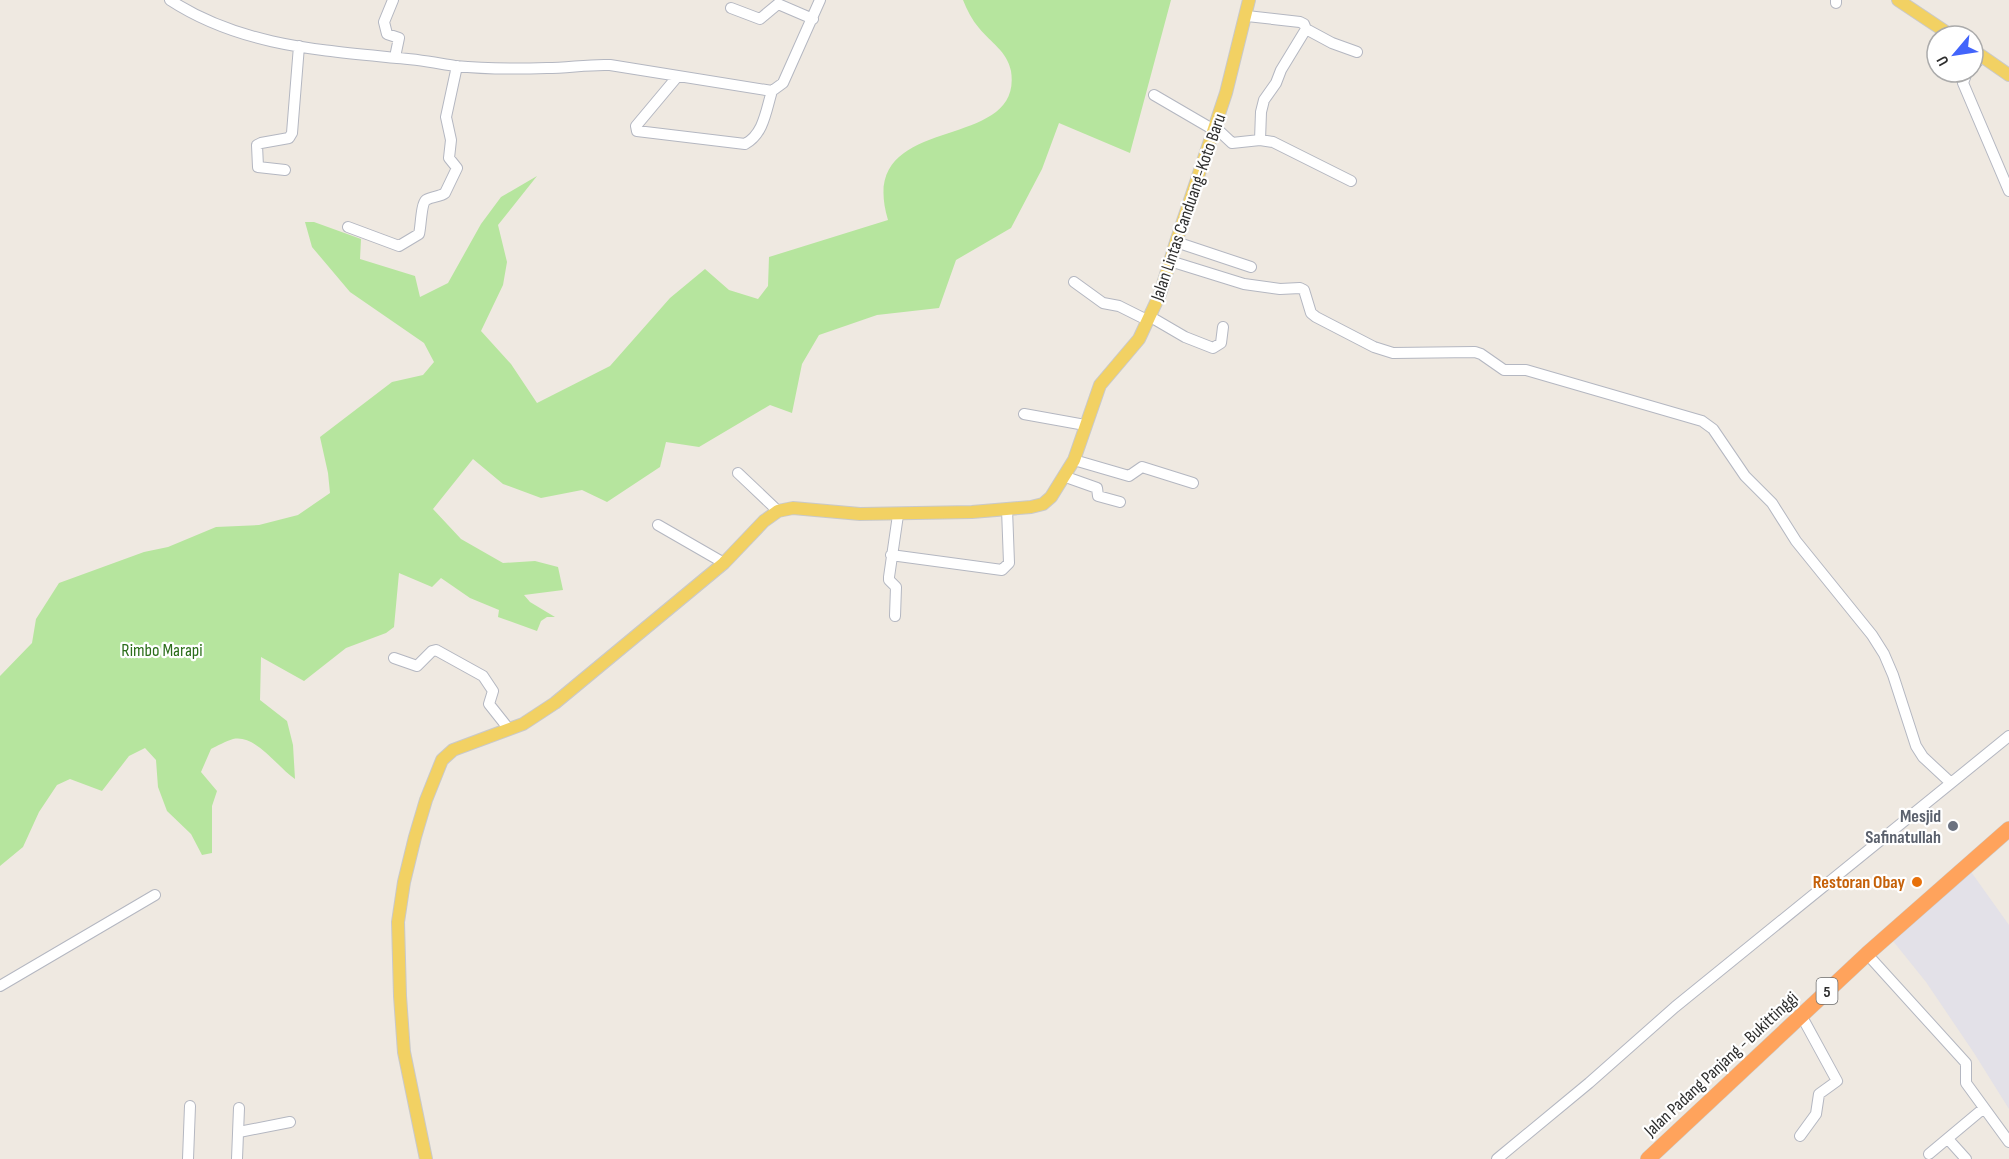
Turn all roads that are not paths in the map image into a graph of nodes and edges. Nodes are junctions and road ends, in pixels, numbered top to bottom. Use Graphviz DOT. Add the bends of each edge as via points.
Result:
graph roads {
  1 [pos="170,0"];
  2 [pos="393,0"];
  3 [pos="820,0"];
  4 [pos="1249,0"];
  5 [pos="1898,0"];
  6 [pos="731,8"];
  7 [pos="1246,16"];
  8 [pos="813,19"];
  9 [pos="1934,24"];
  10 [pos="1306,29"];
  11 [pos="299,46"];
  12 [pos="1357,52"];
  13 [pos="395,57"];
  14 [pos="1985,63"];
  15 [pos="457,66"];
  16 [pos="2009,75"];
  17 [pos="677,77"];
  18 [pos="1963,84"];
  19 [pos="772,91"];
  20 [pos="1154,95"];
  21 [pos="1215,129"];
  22 [pos="1260,140"];
  23 [pos="285,170"];
  24 [pos="1350,181"];
  25 [pos="2009,191"];
  26 [pos="348,227"];
  27 [pos="1176,242"];
  28 [pos="1170,261"];
  29 [pos="1251,267"];
  30 [pos="1074,282"];
  31 [pos="1148,318"];
  32 [pos="1223,327"];
  33 [pos="1024,414"];
  34 [pos="1085,425"];
  35 [pos="1074,460"];
  36 [pos="738,473"];
  37 [pos="1066,477"];
  38 [pos="1193,483"];
  39 [pos="1120,502"];
  40 [pos="1013,509"];
  41 [pos="778,511"];
  42 [pos="898,515"];
  43 [pos="658,525"];
  44 [pos="891,555"];
  45 [pos="724,562"];
  46 [pos="896,615"];
  47 [pos="394,658"];
  48 [pos="508,728"];
  49 [pos="2009,736"];
  50 [pos="1951,783"];
  51 [pos="2009,829"];
  52 [pos="155,895"];
  53 [pos="1867,954"];
  54 [pos="0,986"];
  55 [pos="1801,1015"];
  56 [pos="190,1106"];
  57 [pos="239,1108"];
  58 [pos="1984,1108"];
  59 [pos="290,1122"];
  60 [pos="239,1132"];
  61 [pos="1800,1136"];
  62 [pos="1948,1139"];
  63 [pos="2009,1142"];
  64 [pos="1929,1154"];
  65 [pos="188,1159"];
  66 [pos="237,1159"];
  67 [pos="426,1159"];
  68 [pos="1497,1159"];
  69 [pos="1648,1159"];
  70 [pos="1966,1159"];
  1 -- 11 [label="street" via="243,35"];
  2 -- 13 [label="street" via="384,24 387,34 399,38"];
  3 -- 8 [label="street"];
  4 -- 7 [label="main road, Jalan Lintas Canduang-Koto Baru"];
  5 -- 9 [label="main road"];
  6 -- 8 [label="street" via="760,19 775,5 782,4"];
  7 -- 10 [label="street" via="1296,21"];
  7 -- 21 [label="main road, Jalan Lintas Canduang-Koto Baru"];
  8 -- 19 [label="street" via="783,83"];
  10 -- 12 [label="street"];
  10 -- 22 [label="street" via="1264,100"];
  11 -- 13 [label="street"];
  11 -- 23 [label="street" via="292,134 257,145 258,167"];
  13 -- 15 [label="street"];
  14 -- 16 [label="main road"];
  15 -- 17 [label="street" via="547,69 593,65"];
  15 -- 26 [label="street" via="446,117 452,140 449,158 457,168 445,193 424,203 419,234 399,246"];
  17 -- 19 [label="street"];
  17 -- 19 [label="street" via="636,126 637,131 745,144 759,132"];
  18 -- 25 [label="street"];
  20 -- 21 [label="street"];
  21 -- 22 [label="street" via="1232,143"];
  21 -- 27 [label="main road, Jalan Lintas Canduang-Koto Baru"];
  22 -- 24 [label="street" via="1273,142"];
  27 -- 28 [label="main road, Jalan Lintas Canduang-Koto Baru"];
  27 -- 29 [label="street"];
  28 -- 31 [label="main road, Jalan Lintas Canduang-Koto Baru"];
  28 -- 50 [label="street" via="1244,284 1300,288 1316,317 1393,353 1475,352 1504,370 1526,370 1702,421 1713,429 1745,476 1772,503 1796,541 1872,635 1893,675 1916,746"];
  30 -- 31 [label="street" via="1103,303"];
  31 -- 32 [label="street" via="1213,348 1221,344"];
  31 -- 34 [label="main road, Jalan Lintas Canduang-Koto Baru" via="1139,339 1100,385"];
  33 -- 34 [label="street"];
  34 -- 35 [label="main road, Jalan Lintas Canduang-Koto Baru"];
  35 -- 37 [label="main road, Jalan Lintas Canduang-Koto Baru"];
  35 -- 38 [label="street" via="1129,476 1142,467"];
  36 -- 41 [label="street"];
  37 -- 39 [label="street" via="1097,488 1098,496"];
  37 -- 40 [label="main road, Jalan Lintas Canduang-Koto Baru" via="1047,501"];
  40 -- 42 [label="main road, Jalan Lintas Canduang-Koto Baru"];
  40 -- 44 [label="street" via="1009,563 1002,570"];
  41 -- 42 [label="main road, Jalan Lintas Canduang-Koto Baru" via="793,507"];
  41 -- 45 [label="main road" via="764,520"];
  42 -- 44 [label="street"];
  43 -- 45 [label="street"];
  44 -- 46 [label="street" via="889,580 896,587"];
  45 -- 48 [label="main road" via="555,703"];
  47 -- 48 [label="street" via="417,666 436,650 483,676 493,692 489,704"];
  48 -- 67 [label="main road" via="453,750 442,760 426,800 401,895 398,922 402,1026"];
  49 -- 50 [label="street"];
  50 -- 68 [label="street" via="1675,1007"];
  51 -- 53 [label="highway, Jalan Padang Panjang - Bukittinggi / 5"];
  52 -- 54 [label="street"];
  53 -- 55 [label="highway, Jalan Padang Panjang - Bukittinggi / 5"];
  53 -- 58 [label="street" via="1966,1063 1966,1083"];
  55 -- 61 [label="street" via="1837,1081 1819,1094 1818,1111"];
  55 -- 69 [label="highway, Jalan Padang Panjang - Bukittinggi / 5"];
  56 -- 65 [label="street"];
  57 -- 60 [label="street"];
  58 -- 62 [label="street"];
  58 -- 63 [label="street"];
  59 -- 60 [label="street"];
  60 -- 66 [label="street"];
  62 -- 64 [label="street"];
  62 -- 70 [label="street"];
}
